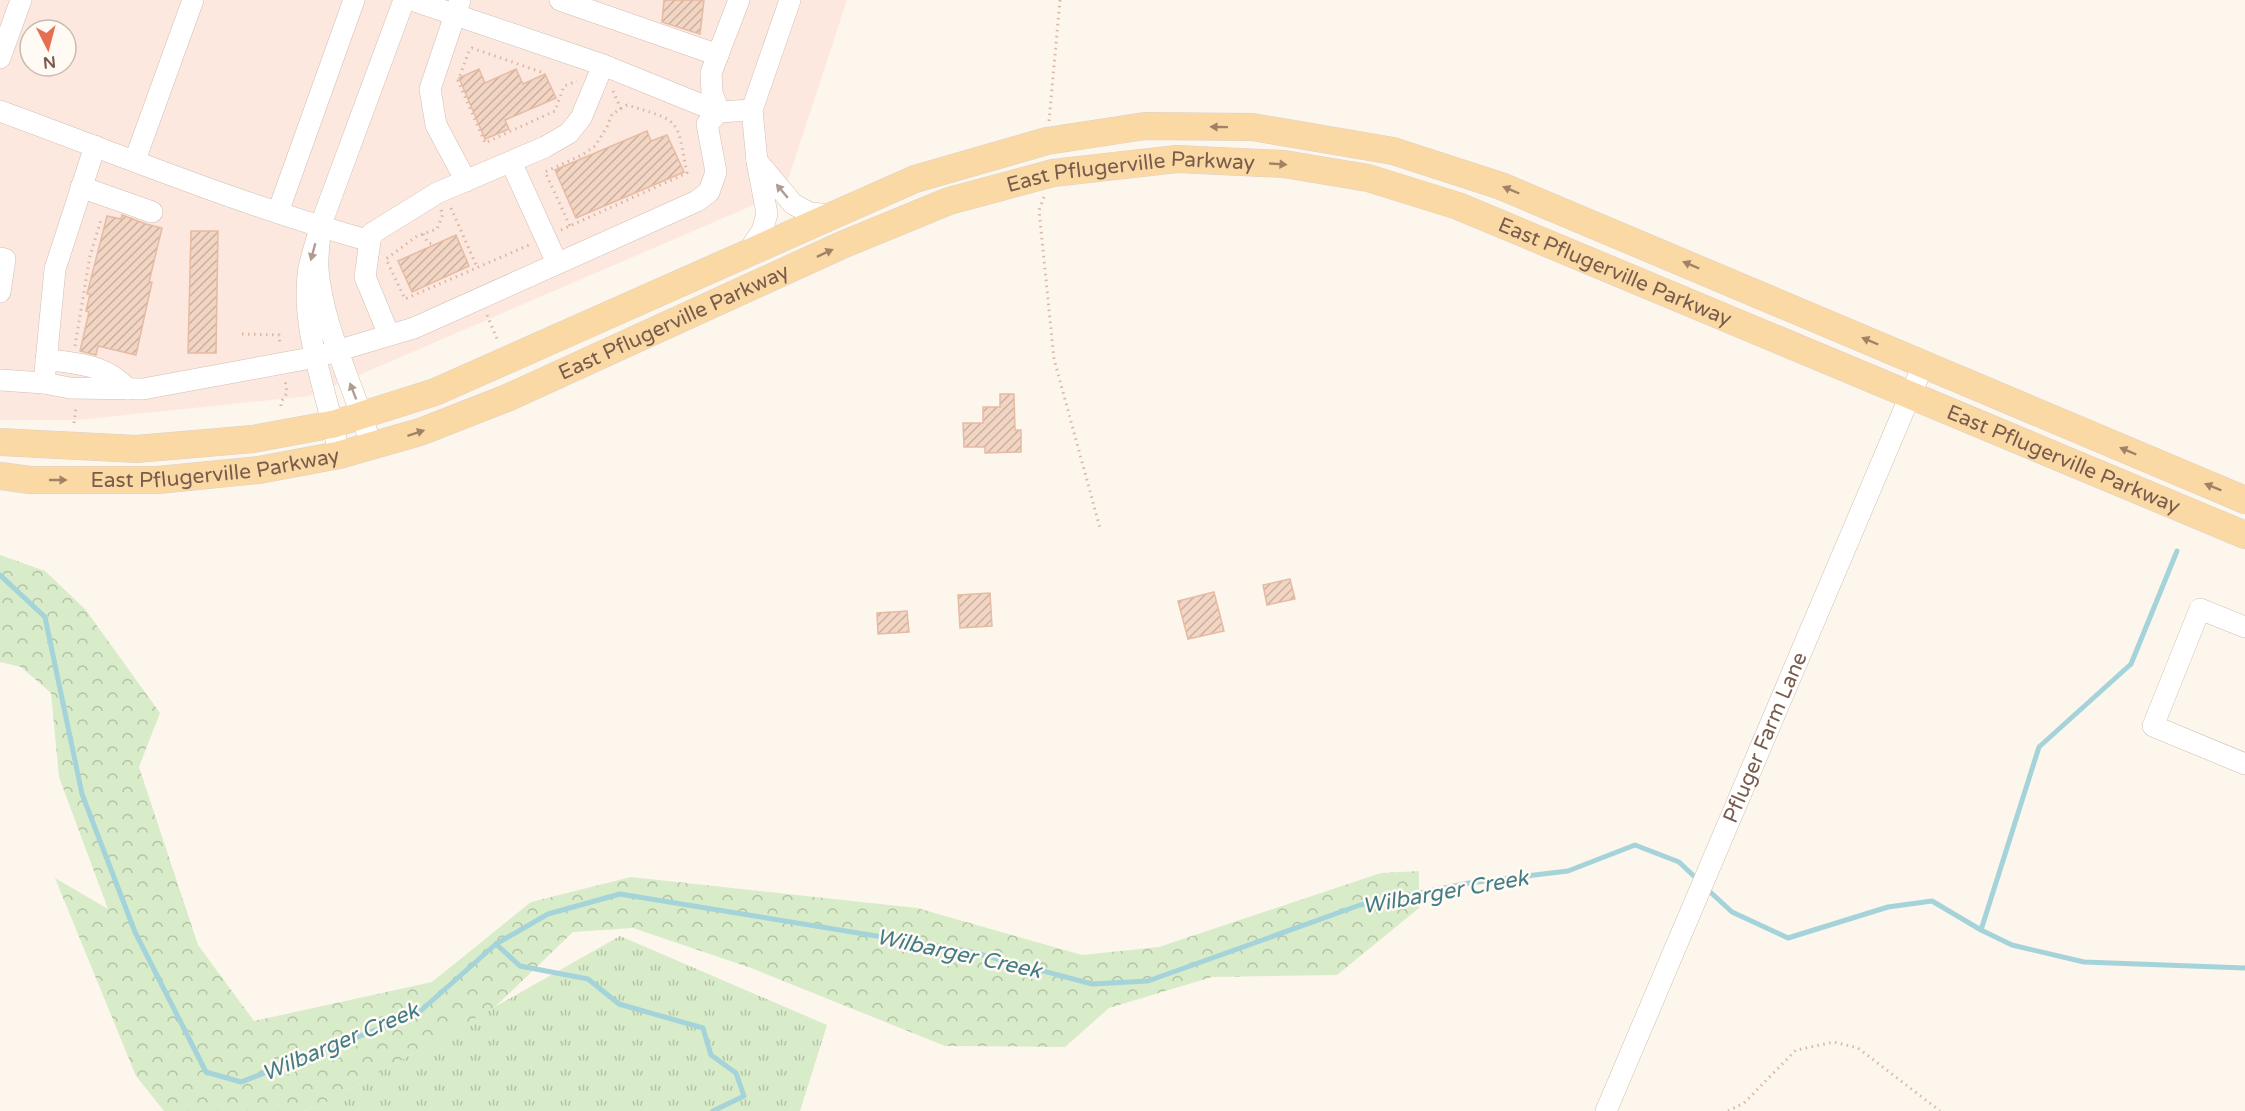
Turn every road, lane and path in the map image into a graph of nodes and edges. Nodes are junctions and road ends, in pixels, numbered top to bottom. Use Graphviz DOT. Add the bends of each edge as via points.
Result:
graph roads {
  1 [pos="21,0"];
  2 [pos="193,0"];
  3 [pos="354,0"];
  4 [pos="404,0"];
  5 [pos="412,0"];
  6 [pos="739,0"];
  7 [pos="790,0"];
  8 [pos="1060,0"];
  9 [pos="563,1"];
  10 [pos="458,8"];
  11 [pos="718,55"];
  12 [pos="0,58"];
  13 [pos="603,65"];
  14 [pos="541,72"];
  15 [pos="581,80"];
  16 [pos="610,87"];
  17 [pos="621,109"];
  18 [pos="752,110"];
  19 [pos="0,111"];
  20 [pos="719,112"];
  21 [pos="1047,141"];
  22 [pos="95,146"];
  23 [pos="135,160"];
  24 [pos="757,161"];
  25 [pos="511,162"];
  26 [pos="1053,174"];
  27 [pos="466,181"];
  28 [pos="81,187"];
  29 [pos="448,202"];
  30 [pos="439,207"];
  31 [pos="152,212"];
  32 [pos="278,212"];
  33 [pos="832,215"];
  34 [pos="101,220"];
  35 [pos="570,226"];
  36 [pos="320,227"];
  37 [pos="557,232"];
  38 [pos="423,234"];
  39 [pos="370,241"];
  40 [pos="534,243"];
  41 [pos="432,244"];
  42 [pos="748,252"];
  43 [pos="2,259"];
  44 [pos="557,264"];
  45 [pos="477,267"];
  46 [pos="468,271"];
  47 [pos="471,278"];
  48 [pos="0,292"];
  49 [pos="485,311"];
  50 [pos="242,334"];
  51 [pos="389,335"];
  52 [pos="497,339"];
  53 [pos="280,350"];
  54 [pos="338,351"];
  55 [pos="73,354"];
  56 [pos="316,357"];
  57 [pos="46,358"];
  58 [pos="1924,363"];
  59 [pos="285,378"];
  60 [pos="0,380"];
  61 [pos="44,383"];
  62 [pos="128,389"];
  63 [pos="1911,395"];
  64 [pos="77,399"];
  65 [pos="281,406"];
  66 [pos="362,415"];
  67 [pos="74,423"];
  68 [pos="334,424"];
  69 [pos="0,442"];
  70 [pos="371,446"];
  71 [pos="339,455"];
  72 [pos="0,476"];
  73 [pos="2245,500"];
  74 [pos="1100,528"];
  75 [pos="2245,535"];
  76 [pos="2245,627"];
  77 [pos="2245,764"];
  78 [pos="1606,1111"];
  79 [pos="1728,1111"];
  80 [pos="1940,1111"];
  1 -- 12 [label="street"];
  2 -- 23 [label="street"];
  3 -- 32 [label="street"];
  4 -- 36 [label="street"];
  5 -- 10 [label="street"];
  6 -- 11 [label="street"];
  7 -- 18 [label="street"];
  8 -- 21 [label="path"];
  9 -- 11 [label="street"];
  10 -- 13 [label="street"];
  10 -- 27 [label="street" via="430,89 436,126"];
  11 -- 20 [label="street" via="711,73 712,93"];
  13 -- 20 [label="street"];
  13 -- 25 [label="street" via="581,118 569,133"];
  14 -- 15 [label="path" via="472,48 469,51 458,81 485,143 555,111 564,86"];
  16 -- 17 [label="path"];
  17 -- 35 [label="path" via="612,114 595,146 545,172"];
  17 -- 35 [label="path" via="627,105 673,121 679,130 687,173"];
  18 -- 20 [label="street"];
  18 -- 24 [label="street"];
  19 -- 22 [label="street"];
  20 -- 44 [label="street" via="707,124 716,172 709,192"];
  21 -- 26 [label="street"];
  21 -- 33 [label="main road, East Pflugerville Parkway" via="915,179"];
  58 -- 21 [label="main road, East Pflugerville Parkway, one-way" via="1501,186 1393,151 1252,127 1145,126"];
  22 -- 23 [label="street"];
  22 -- 28 [label="street"];
  23 -- 32 [label="street"];
  33 -- 24 [label="street, one-way" via="810,213 793,204"];
  24 -- 42 [label="street" via="767,214 762,231"];
  25 -- 27 [label="street"];
  25 -- 44 [label="street"];
  26 -- 63 [label="main road, East Pflugerville Parkway, one-way" via="1178,159 1284,164 1368,178 1479,214"];
  70 -- 26 [label="main road, East Pflugerville Parkway, one-way" via="420,432 507,398 842,245 949,201"];
  26 -- 74 [label="path" via="1039,210 1054,358"];
  27 -- 39 [label="street" via="437,193 371,234"];
  28 -- 31 [label="street"];
  28 -- 57 [label="street" via="55,269"];
  29 -- 45 [label="path"];
  30 -- 38 [label="path" via="443,214 437,229"];
  32 -- 36 [label="street"];
  33 -- 42 [label="main road, East Pflugerville Parkway"];
  34 -- 55 [label="path" via="90,256"];
  35 -- 37 [label="path"];
  36 -- 39 [label="street"];
  36 -- 54 [label="street" via="318,268"];
  36 -- 56 [label="street, one-way" via="309,269 308,314"];
  38 -- 41 [label="path"];
  38 -- 46 [label="path" via="386,259 405,299"];
  39 -- 51 [label="street" via="365,277"];
  40 -- 45 [label="path"];
  42 -- 66 [label="main road, East Pflugerville Parkway" via="435,392"];
  43 -- 48 [label="street"];
  44 -- 51 [label="street" via="414,328"];
  45 -- 46 [label="path"];
  46 -- 47 [label="path"];
  49 -- 52 [label="path"];
  50 -- 53 [label="path" via="279,335"];
  51 -- 54 [label="street"];
  54 -- 56 [label="street"];
  66 -- 54 [label="street, one-way"];
  56 -- 62 [label="street"];
  56 -- 68 [label="street"];
  57 -- 61 [label="street"];
  57 -- 62 [label="street" via="98,368 115,376"];
  58 -- 63 [label="street, Pfluger Farm Lane"];
  73 -- 58 [label="main road, East Pflugerville Parkway, one-way"];
  59 -- 65 [label="path" via="287,393"];
  60 -- 61 [label="street"];
  61 -- 62 [label="street" via="70,388"];
  63 -- 75 [label="main road, East Pflugerville Parkway"];
  63 -- 78 [label="street, Pfluger Farm Lane"];
  64 -- 67 [label="path"];
  66 -- 68 [label="main road, East Pflugerville Parkway"];
  66 -- 70 [label="street"];
  68 -- 69 [label="main road, East Pflugerville Parkway" via="253,439 136,448"];
  68 -- 71 [label="street"];
  70 -- 71 [label="main road, East Pflugerville Parkway"];
  72 -- 71 [label="main road, East Pflugerville Parkway, one-way" via="30,480 158,480 259,470"];
  76 -- 77 [label="street" via="2200,609 2153,726"];
  79 -- 80 [label="path" via="1744,1103 1796,1050 1834,1042 1858,1048"];
}
